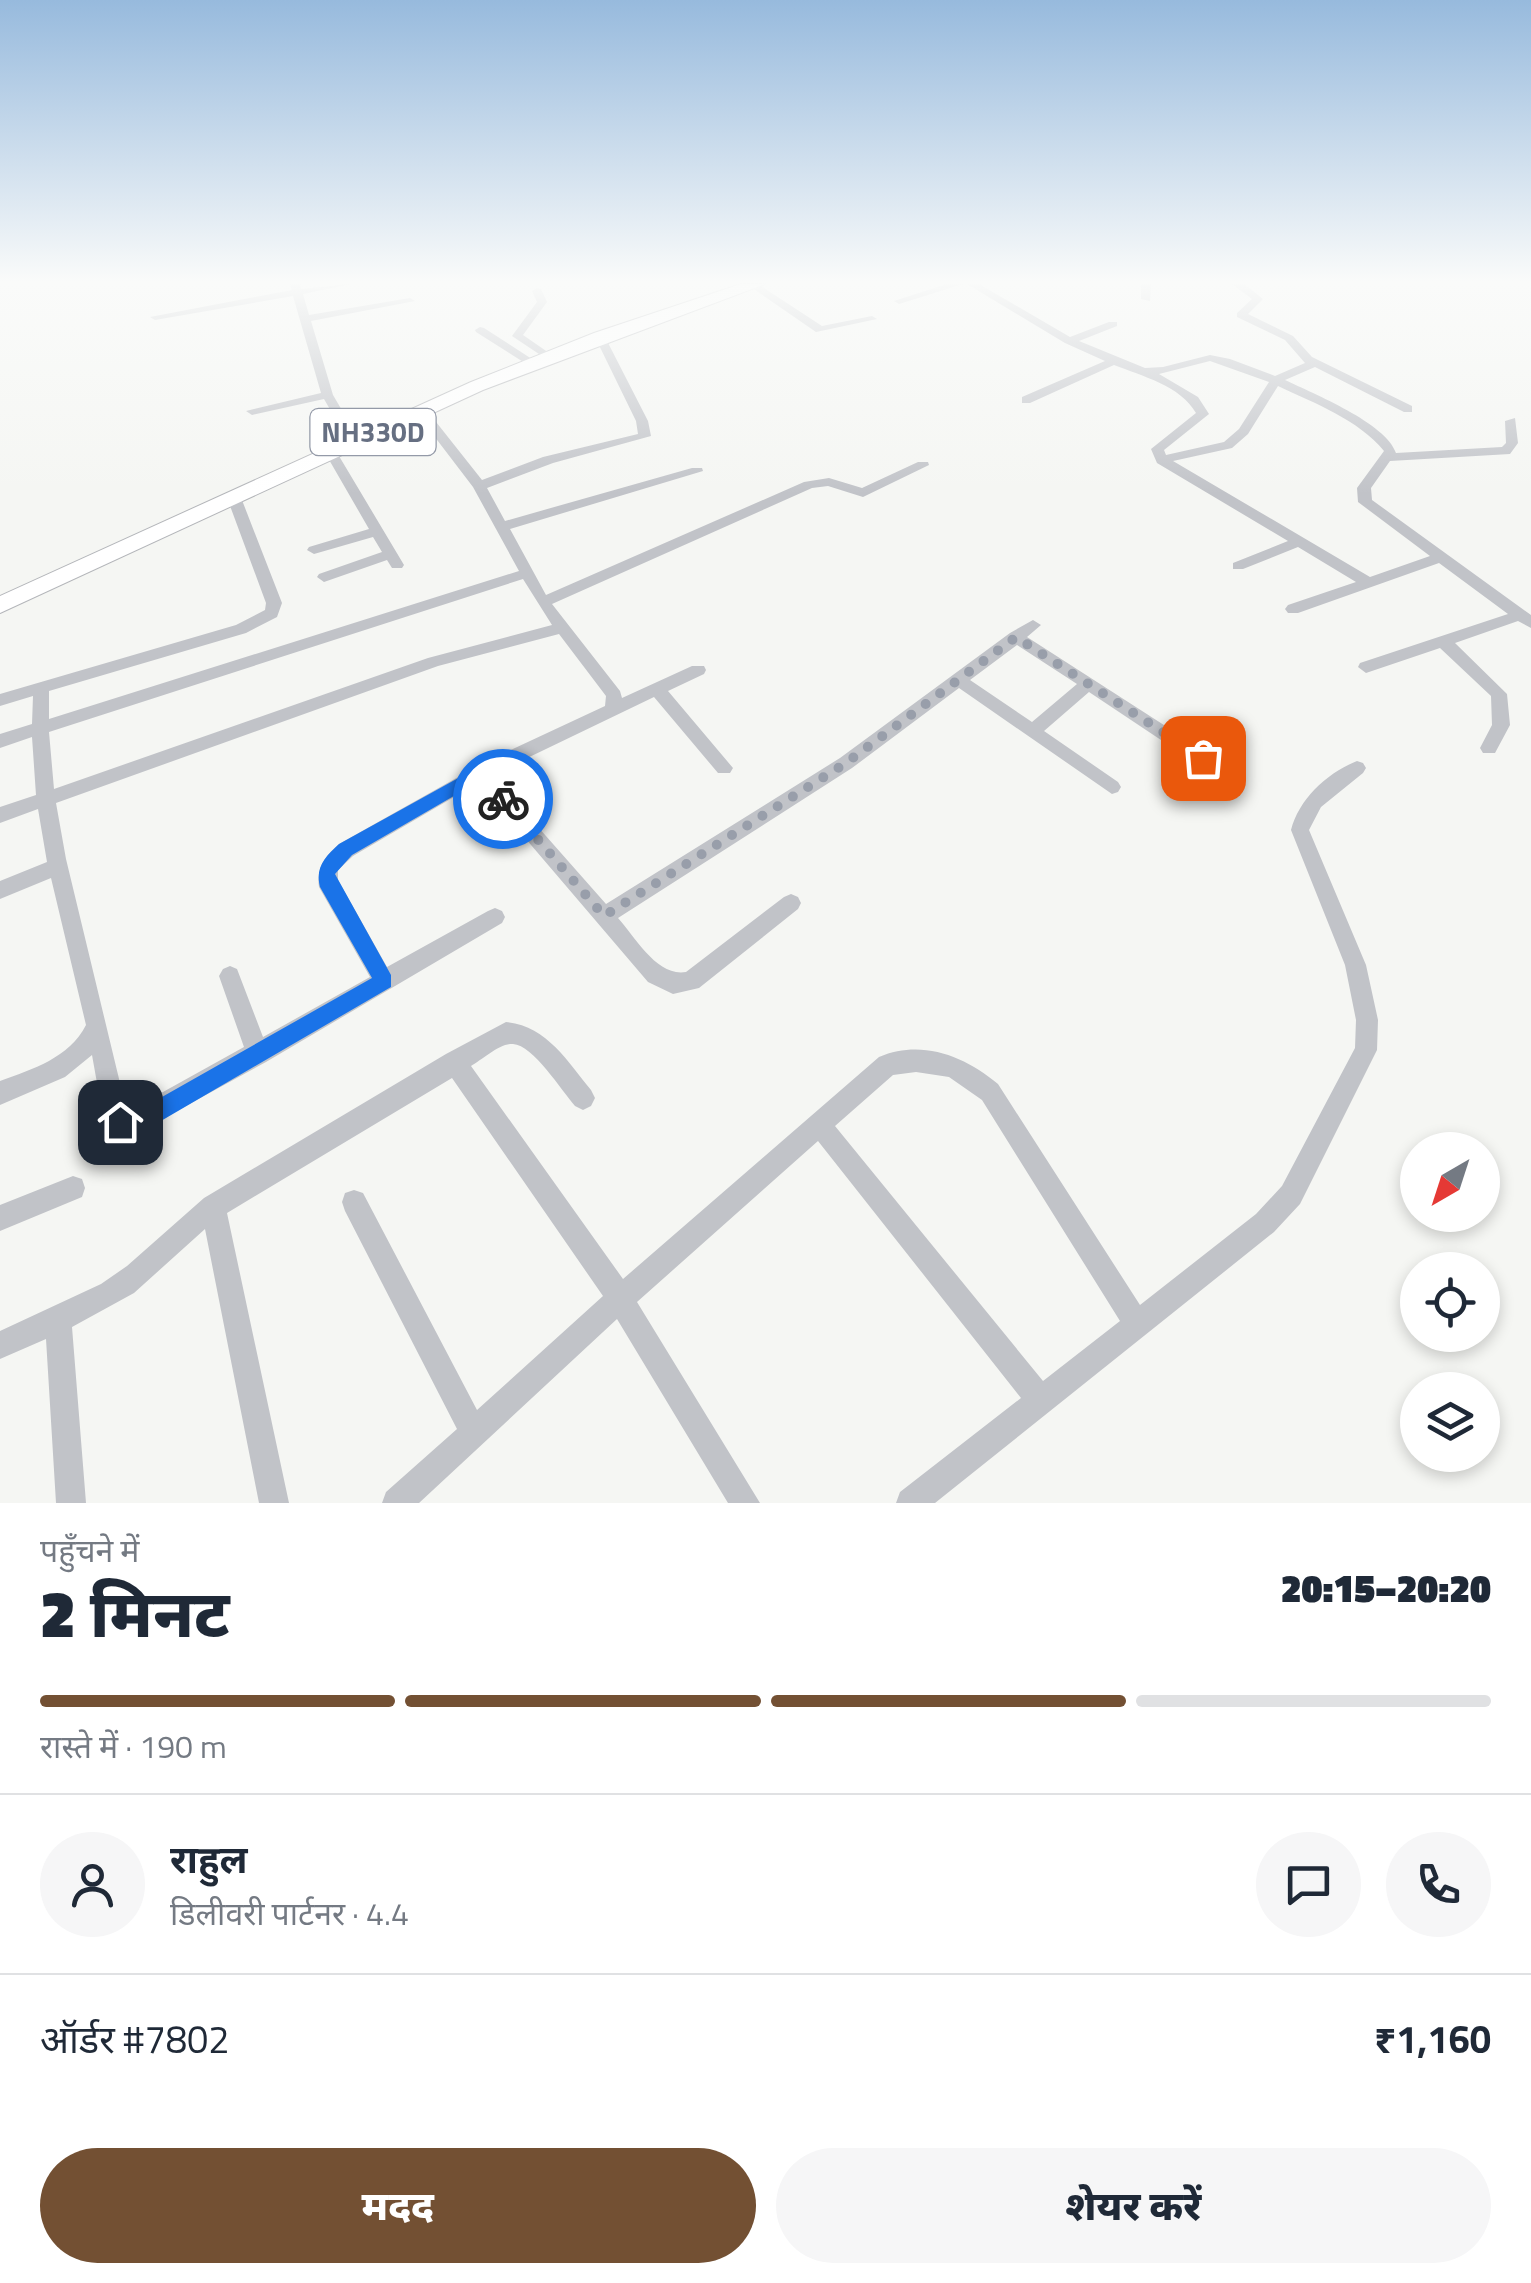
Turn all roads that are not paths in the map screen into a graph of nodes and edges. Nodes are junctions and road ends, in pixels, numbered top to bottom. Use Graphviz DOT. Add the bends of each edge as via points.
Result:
graph roads {
  1 [pos="315,354"];
  2 [pos="528,354"];
  3 [pos="534,354"];
  4 [pos="555,354"];
  5 [pos="609,354"];
  6 [pos="1100,354"];
  7 [pos="1305,354"];
  8 [pos="540,360"];
  9 [pos="1311,360"];
  10 [pos="1115,361"];
  11 [pos="1147,372"];
  12 [pos="1277,378"];
  13 [pos="328,395"];
  14 [pos="1026,400"];
  15 [pos="1408,408"];
  16 [pos="252,410"];
  17 [pos="421,411"];
  18 [pos="1511,421"];
  19 [pos="354,440"];
  20 [pos="330,451"];
  21 [pos="1388,457"];
  22 [pos="1162,460"];
  23 [pos="923,465"];
  24 [pos="696,472"];
  25 [pos="479,486"];
  26 [pos="234,495"];
  27 [pos="504,526"];
  28 [pos="376,531"];
  29 [pos="1299,541"];
  30 [pos="314,550"];
  31 [pos="1441,557"];
  32 [pos="1238,566"];
  33 [pos="528,573"];
  34 [pos="324,577"];
  35 [pos="1368,582"];
  36 [pos="543,602"];
  37 [pos="0,605"];
  38 [pos="1293,610"];
  39 [pos="1526,619"];
  40 [pos="1032,625"];
  41 [pos="561,628"];
  42 [pos="1016,637"];
  43 [pos="1444,641"];
  44 [pos="1366,667"];
  45 [pos="698,670"];
  46 [pos="959,680"];
  47 [pos="1088,684"];
  48 [pos="41,688"];
  49 [pos="657,688"];
  50 [pos="0,700"];
  51 [pos="613,708"];
  52 [pos="39,729"];
  53 [pos="1034,730"];
  54 [pos="0,741"];
  55 [pos="1490,748"];
  56 [pos="1203,758"];
  57 [pos="724,768"];
  58 [pos="1357,768"];
  59 [pos="480,772"];
  60 [pos="1112,786"];
  61 [pos="43,800"];
  62 [pos="0,815"];
  63 [pos="54,868"];
  64 [pos="0,890"];
  65 [pos="790,904"];
  66 [pos="604,916"];
  67 [pos="495,917"];
  68 [pos="230,976"];
  69 [pos="384,981"];
  70 [pos="97,1026"];
  71 [pos="258,1054"];
  72 [pos="454,1062"];
  73 [pos="0,1093"];
  74 [pos="583,1098"];
  75 [pos="820,1124"];
  76 [pos="72,1188"];
  77 [pos="354,1202"];
  78 [pos="213,1207"];
  79 [pos="0,1218"];
  80 [pos="621,1298"];
  81 [pos="58,1318"];
  82 [pos="1137,1324"];
  83 [pos="0,1345"];
  84 [pos="1041,1400"];
  85 [pos="474,1432"];
  86 [pos="406,1499"];
  87 [pos="71,1503"];
  88 [pos="274,1503"];
  89 [pos="745,1503"];
  90 [pos="911,1503"];
  1 -- 13 [label="street"];
  2 -- 8 [label="street"];
  3 -- 8 [label="street"];
  4 -- 8 [label="highway, NH330D"];
  5 -- 25 [label="street" via="645,436"];
  6 -- 10 [label="street"];
  7 -- 9 [label="street"];
  8 -- 17 [label="highway, NH330D"];
  9 -- 12 [label="street" via="1308,368"];
  9 -- 15 [label="street"];
  10 -- 11 [label="street"];
  10 -- 14 [label="street"];
  11 -- 12 [label="street" via="1212,358"];
  11 -- 22 [label="street" via="1194,399 1203,414 1157,448"];
  12 -- 21 [label="street" via="1379,437 1389,445"];
  12 -- 22 [label="street" via="1228,445"];
  13 -- 16 [label="street"];
  13 -- 19 [label="street"];
  17 -- 19 [label="highway, NH330D"];
  17 -- 25 [label="street"];
  18 -- 21 [label="street" via="1506,452"];
  19 -- 20 [label="highway, NH330D"];
  20 -- 26 [label="highway, NH330D"];
  20 -- 28 [label="street"];
  21 -- 31 [label="street" via="1364,488 1365,502"];
  22 -- 29 [label="street"];
  23 -- 36 [label="street" via="863,493 829,482 809,485"];
  24 -- 27 [label="street"];
  25 -- 27 [label="street"];
  26 -- 37 [label="highway, NH330D"];
  26 -- 48 [label="street" via="272,613"];
  27 -- 33 [label="street"];
  28 -- 30 [label="street"];
  28 -- 34 [label="street" via="393,559"];
  29 -- 32 [label="street"];
  29 -- 35 [label="street"];
  31 -- 35 [label="street"];
  31 -- 39 [label="street"];
  33 -- 36 [label="street"];
  33 -- 52 [label="street"];
  35 -- 38 [label="street"];
  36 -- 41 [label="street"];
  39 -- 43 [label="street"];
  40 -- 42 [label="street"];
  41 -- 51 [label="street" via="614,695"];
  41 -- 61 [label="street" via="434,662"];
  42 -- 46 [label="street"];
  42 -- 47 [label="street"];
  43 -- 44 [label="street"];
  43 -- 55 [label="street" via="1499,694 1501,725"];
  45 -- 49 [label="street"];
  46 -- 53 [label="street"];
  46 -- 66 [label="street" via="846,763"];
  47 -- 53 [label="street"];
  47 -- 56 [label="street"];
  48 -- 50 [label="street"];
  48 -- 52 [label="street"];
  49 -- 51 [label="street"];
  49 -- 57 [label="street"];
  51 -- 59 [label="street"];
  52 -- 54 [label="street"];
  52 -- 61 [label="street"];
  53 -- 60 [label="street"];
  58 -- 82 [label="street" via="1313,802 1300,830 1356,963 1370,1026 1366,1050 1291,1196"];
  59 -- 66 [label="street"];
  59 -- 69 [label="street" via="331,863 329,887"];
  61 -- 62 [label="street"];
  61 -- 63 [label="street"];
  63 -- 64 [label="street"];
  63 -- 70 [label="street"];
  65 -- 66 [label="street" via="692,981 673,984 655,974"];
  67 -- 69 [label="street"];
  68 -- 71 [label="street"];
  69 -- 71 [label="street"];
  70 -- 71 [label="street" via="114,1112 131,1124"];
  70 -- 73 [label="street" via="76,1058"];
  72 -- 74 [label="street" via="518,1031"];
  72 -- 78 [label="street"];
  72 -- 80 [label="street"];
  75 -- 80 [label="street"];
  75 -- 82 [label="street" via="888,1065 916,1057 967,1072 990,1092"];
  75 -- 84 [label="street"];
  76 -- 79 [label="street"];
  77 -- 85 [label="street"];
  78 -- 81 [label="street" via="128,1282"];
  78 -- 88 [label="street"];
  80 -- 85 [label="street"];
  80 -- 89 [label="street"];
  81 -- 83 [label="street"];
  81 -- 87 [label="street"];
  82 -- 84 [label="street"];
  84 -- 90 [label="street"];
  85 -- 86 [label="street"];
}
